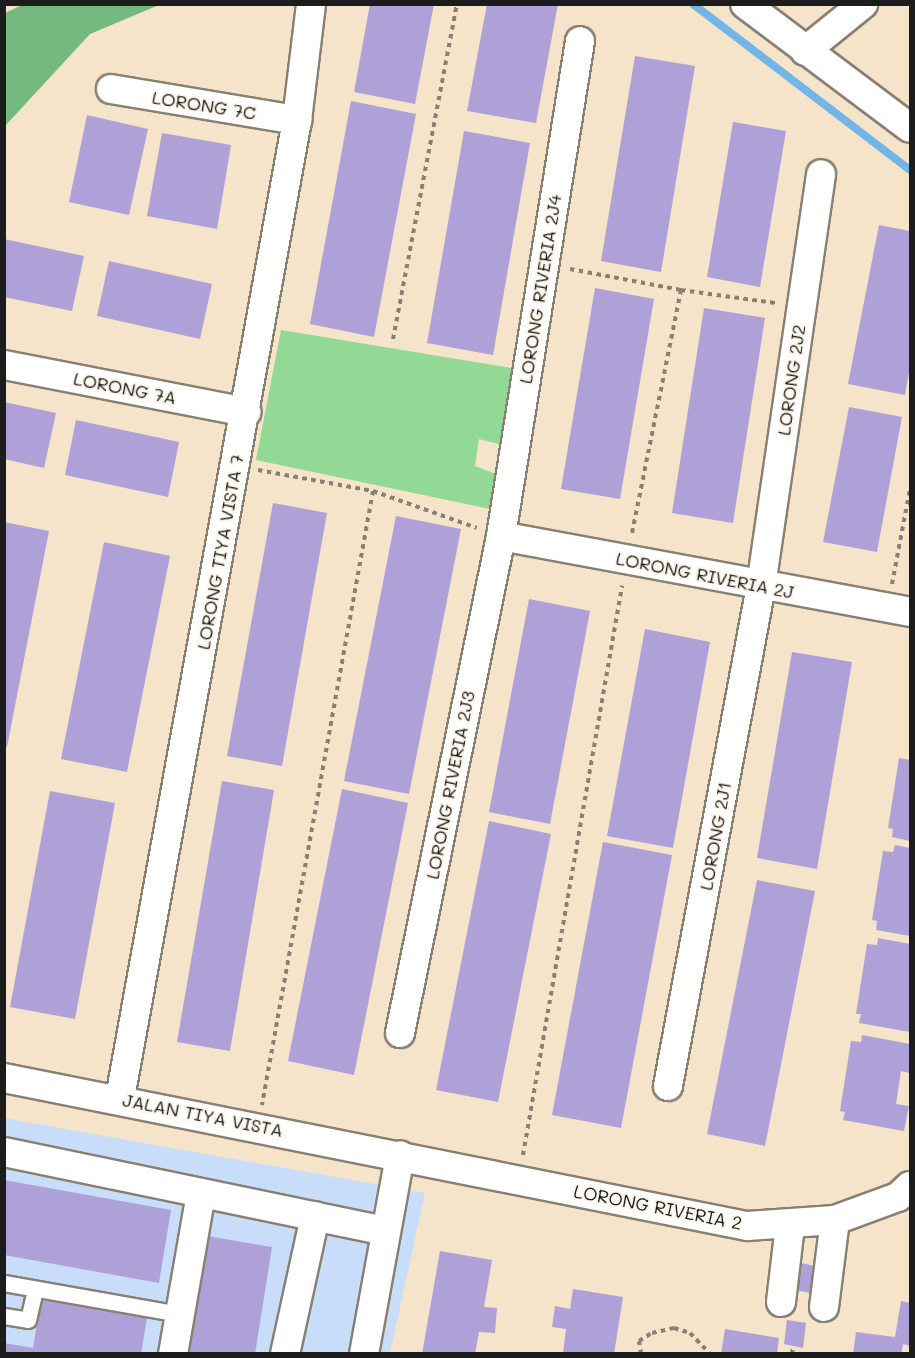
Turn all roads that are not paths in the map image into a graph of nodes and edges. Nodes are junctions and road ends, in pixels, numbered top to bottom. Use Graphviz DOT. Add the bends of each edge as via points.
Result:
graph roads {
  1 [pos="311,4"];
  2 [pos="746,4"];
  3 [pos="863,4"];
  4 [pos="580,41"];
  5 [pos="805,51"];
  6 [pos="111,89"];
  7 [pos="297,120"];
  8 [pos="910,128"];
  9 [pos="821,174"];
  10 [pos="4,365"];
  11 [pos="246,412"];
  12 [pos="501,536"];
  13 [pos="761,586"];
  14 [pos="899,610"];
  15 [pos="400,1033"];
  16 [pos="4,1078"];
  17 [pos="668,1086"];
  18 [pos="120,1098"];
  19 [pos="4,1152"];
  20 [pos="400,1155"];
  21 [pos="910,1186"];
  22 [pos="201,1193"];
  23 [pos="315,1216"];
  24 [pos="835,1220"];
  25 [pos="790,1226"];
  26 [pos="386,1231"];
  27 [pos="4,1283"];
  28 [pos="34,1290"];
  29 [pos="781,1302"];
  30 [pos="824,1307"];
  31 [pos="180,1314"];
  32 [pos="4,1316"];
  33 [pos="173,1353"];
  34 [pos="285,1353"];
  35 [pos="364,1353"];
  1 -- 7 [label="street, LORONG TIYA VISTA 7"];
  2 -- 5 [label="street"];
  3 -- 5 [label="street"];
  4 -- 12 [label="street, LORONG RIVERIA 2J4"];
  5 -- 8 [label="street"];
  6 -- 7 [label="street, LORONG 7C"];
  7 -- 11 [label="street, LORONG TIYA VISTA 7"];
  9 -- 13 [label="street, LORONG 2J2"];
  10 -- 11 [label="street, LORONG 7A"];
  11 -- 18 [label="street, LORONG TIYA VISTA 7"];
  12 -- 13 [label="street, LORONG RIVERIA 2J"];
  12 -- 15 [label="street, LORONG RIVERIA 2J3"];
  13 -- 14 [label="street, LORONG RIVERIA 2J"];
  13 -- 17 [label="street, LORONG 2J1"];
  16 -- 18 [label="street, JALAN TIYA VISTA"];
  18 -- 20 [label="street, JALAN TIYA VISTA"];
  19 -- 22 [label="street"];
  20 -- 25 [label="street, LORONG RIVERIA 2" via="747,1226"];
  20 -- 26 [label="street"];
  21 -- 24 [label="street, LORONG RIVERIA 2" via="898,1197"];
  22 -- 23 [label="street"];
  22 -- 31 [label="street"];
  23 -- 26 [label="street"];
  23 -- 34 [label="street"];
  24 -- 25 [label="street, LORONG RIVERIA 2"];
  24 -- 30 [label="street"];
  25 -- 29 [label="street"];
  26 -- 35 [label="street"];
  27 -- 28 [label="lane"];
  28 -- 31 [label="lane"];
  28 -- 32 [label="lane" via="28,1320"];
  31 -- 33 [label="street"];
}
